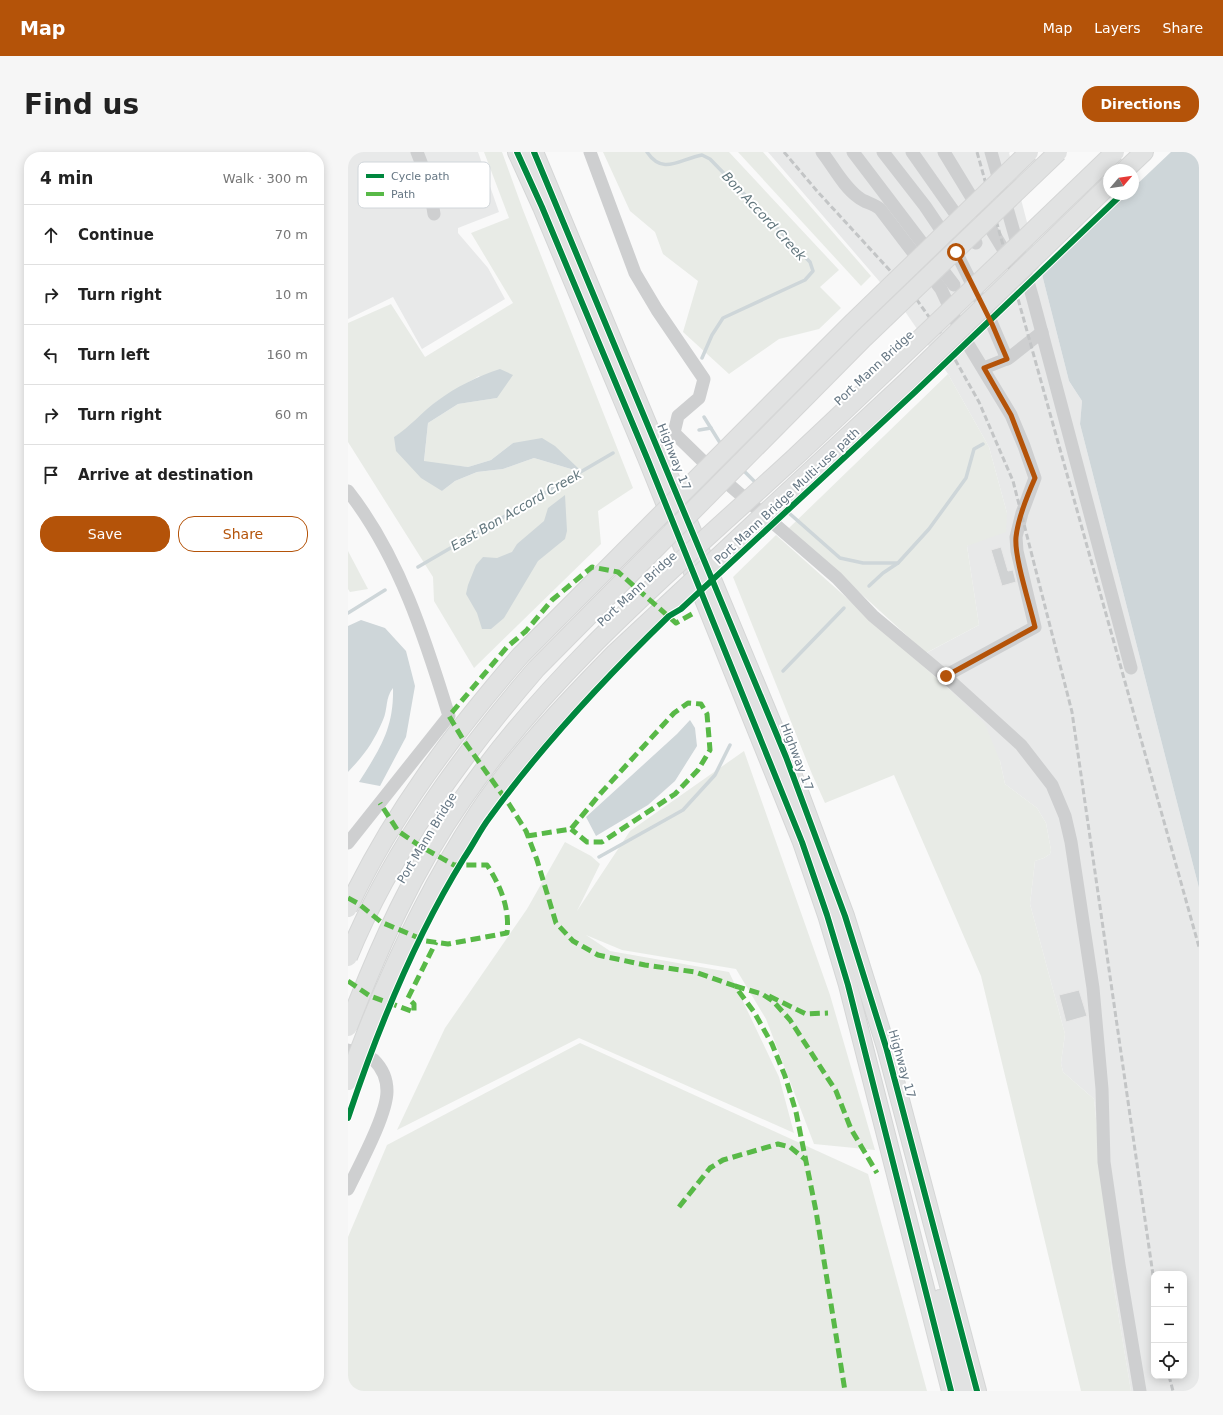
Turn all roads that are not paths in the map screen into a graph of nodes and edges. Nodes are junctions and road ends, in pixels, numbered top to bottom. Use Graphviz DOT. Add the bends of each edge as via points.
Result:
graph roads {
  1 [pos="417,152"];
  2 [pos="517,152"];
  3 [pos="534,152"];
  4 [pos="590,152"];
  5 [pos="822,152"];
  6 [pos="853,152"];
  7 [pos="883,152"];
  8 [pos="912,152"];
  9 [pos="944,152"];
  10 [pos="991,152"];
  11 [pos="1029,152"];
  12 [pos="1058,152"];
  13 [pos="1115,152"];
  14 [pos="1144,152"];
  15 [pos="421,162"];
  16 [pos="1131,164"];
  17 [pos="1103,191"];
  18 [pos="433,208"];
  19 [pos="434,214"];
  20 [pos="976,243"];
  21 [pos="954,285"];
  22 [pos="1033,299"];
  23 [pos="1042,332"];
  24 [pos="1007,359"];
  25 [pos="984,368"];
  26 [pos="348,491"];
  27 [pos="1131,668"];
  28 [pos="946,676"];
  29 [pos="348,844"];
  30 [pos="348,908"];
  31 [pos="348,957"];
  32 [pos="348,1027"];
  33 [pos="348,1050"];
  34 [pos="348,1082"];
  35 [pos="886,1138"];
  36 [pos="348,1188"];
  37 [pos="952,1294"];
  38 [pos="951,1391"];
  39 [pos="964,1391"];
  40 [pos="977,1391"];
  41 [pos="987,1391"];
  42 [pos="1140,1391"];
  1 -- 15 [label="lane"];
  2 -- 35 [label="highway" via="640,443 802,842 848,985"];
  3 -- 37 [label="highway, Highway 17" via="786,757 845,916 886,1047"];
  4 -- 28 [label="lane" via="635,273 704,379 699,398 678,416 674,432 712,470 837,578 873,616"];
  5 -- 25 [label="lane" via="852,193 875,204 941,289 963,336"];
  6 -- 21 [label="lane"];
  7 -- 24 [label="lane" via="925,206 956,252"];
  8 -- 20 [label="lane"];
  9 -- 22 [label="lane"];
  10 -- 22 [label="lane"];
  11 -- 30 [label="highway, bridge" via="851,324 521,655 475,708 423,777 381,846"];
  12 -- 31 [label="highway, Port Mann Bridge, bridge" via="864,338 536,669 491,721 441,788 372,905"];
  13 -- 32 [label="highway, Port Mann Bridge, bridge" via="886,372 600,638 510,736 461,801 420,868 394,915"];
  14 -- 16 [label="highway"];
  17 -- 34 [label="highway, bridge" via="906,382 615,652 527,748 479,812 438,878 392,969"];
  18 -- 19 [label="lane"];
  22 -- 23 [label="lane"];
  23 -- 24 [label="lane"];
  23 -- 27 [label="lane"];
  24 -- 25 [label="lane"];
  25 -- 28 [label="lane" via="1011,415 1035,478 1016,537 1035,627"];
  26 -- 29 [label="lane" via="378,535 405,593 430,655 449,716"];
  28 -- 42 [label="lane" via="1021,745 1052,785 1065,816 1093,988 1102,1089 1104,1162"];
  33 -- 36 [label="lane" via="372,1059 381,1068 386,1079 387,1091 381,1116"];
  35 -- 38 [label="highway"];
  35 -- 39 [label="highway" via="914,1202"];
  37 -- 40 [label="highway, Highway 17"];
  37 -- 41 [label="highway"];
}
